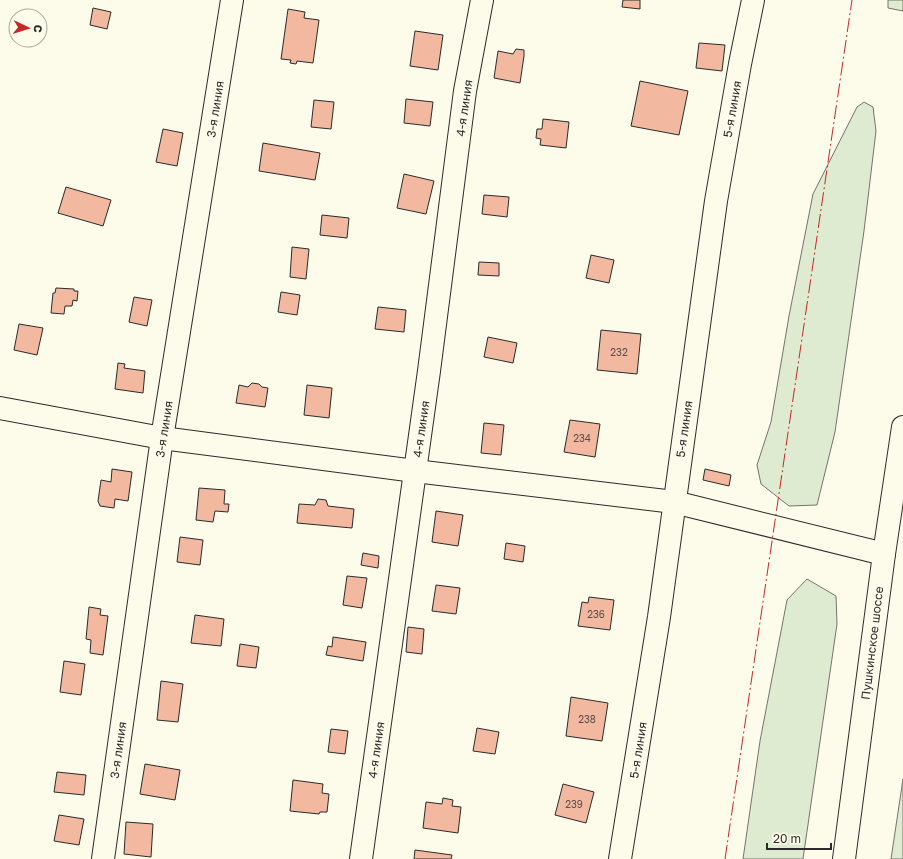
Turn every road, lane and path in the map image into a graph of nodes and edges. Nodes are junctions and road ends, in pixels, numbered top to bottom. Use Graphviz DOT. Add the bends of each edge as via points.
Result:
graph roads {
  1 [pos="232,0"];
  2 [pos="482,0"];
  3 [pos="753,0"];
  4 [pos="0,408"];
  5 [pos="903,426"];
  6 [pos="162,438"];
  7 [pos="415,471"];
  8 [pos="674,502"];
  9 [pos="884,554"];
  10 [pos="103,859"];
  11 [pos="361,859"];
  12 [pos="620,859"];
  13 [pos="844,859"];
  1 -- 6 [label="street, 3-я линия"];
  2 -- 7 [label="street, 4-я линия" via="465,91"];
  3 -- 8 [label="street, 5-я линия" via="716,201"];
  4 -- 6 [label="street"];
  5 -- 9 [label="street, Пушкинское шоссе"];
  6 -- 7 [label="street"];
  6 -- 10 [label="street, 3-я линия"];
  7 -- 8 [label="street"];
  7 -- 11 [label="street, 4-я линия"];
  8 -- 9 [label="street"];
  8 -- 12 [label="street, 5-я линия" via="659,617"];
  9 -- 13 [label="street, Пушкинское шоссе"];
}
